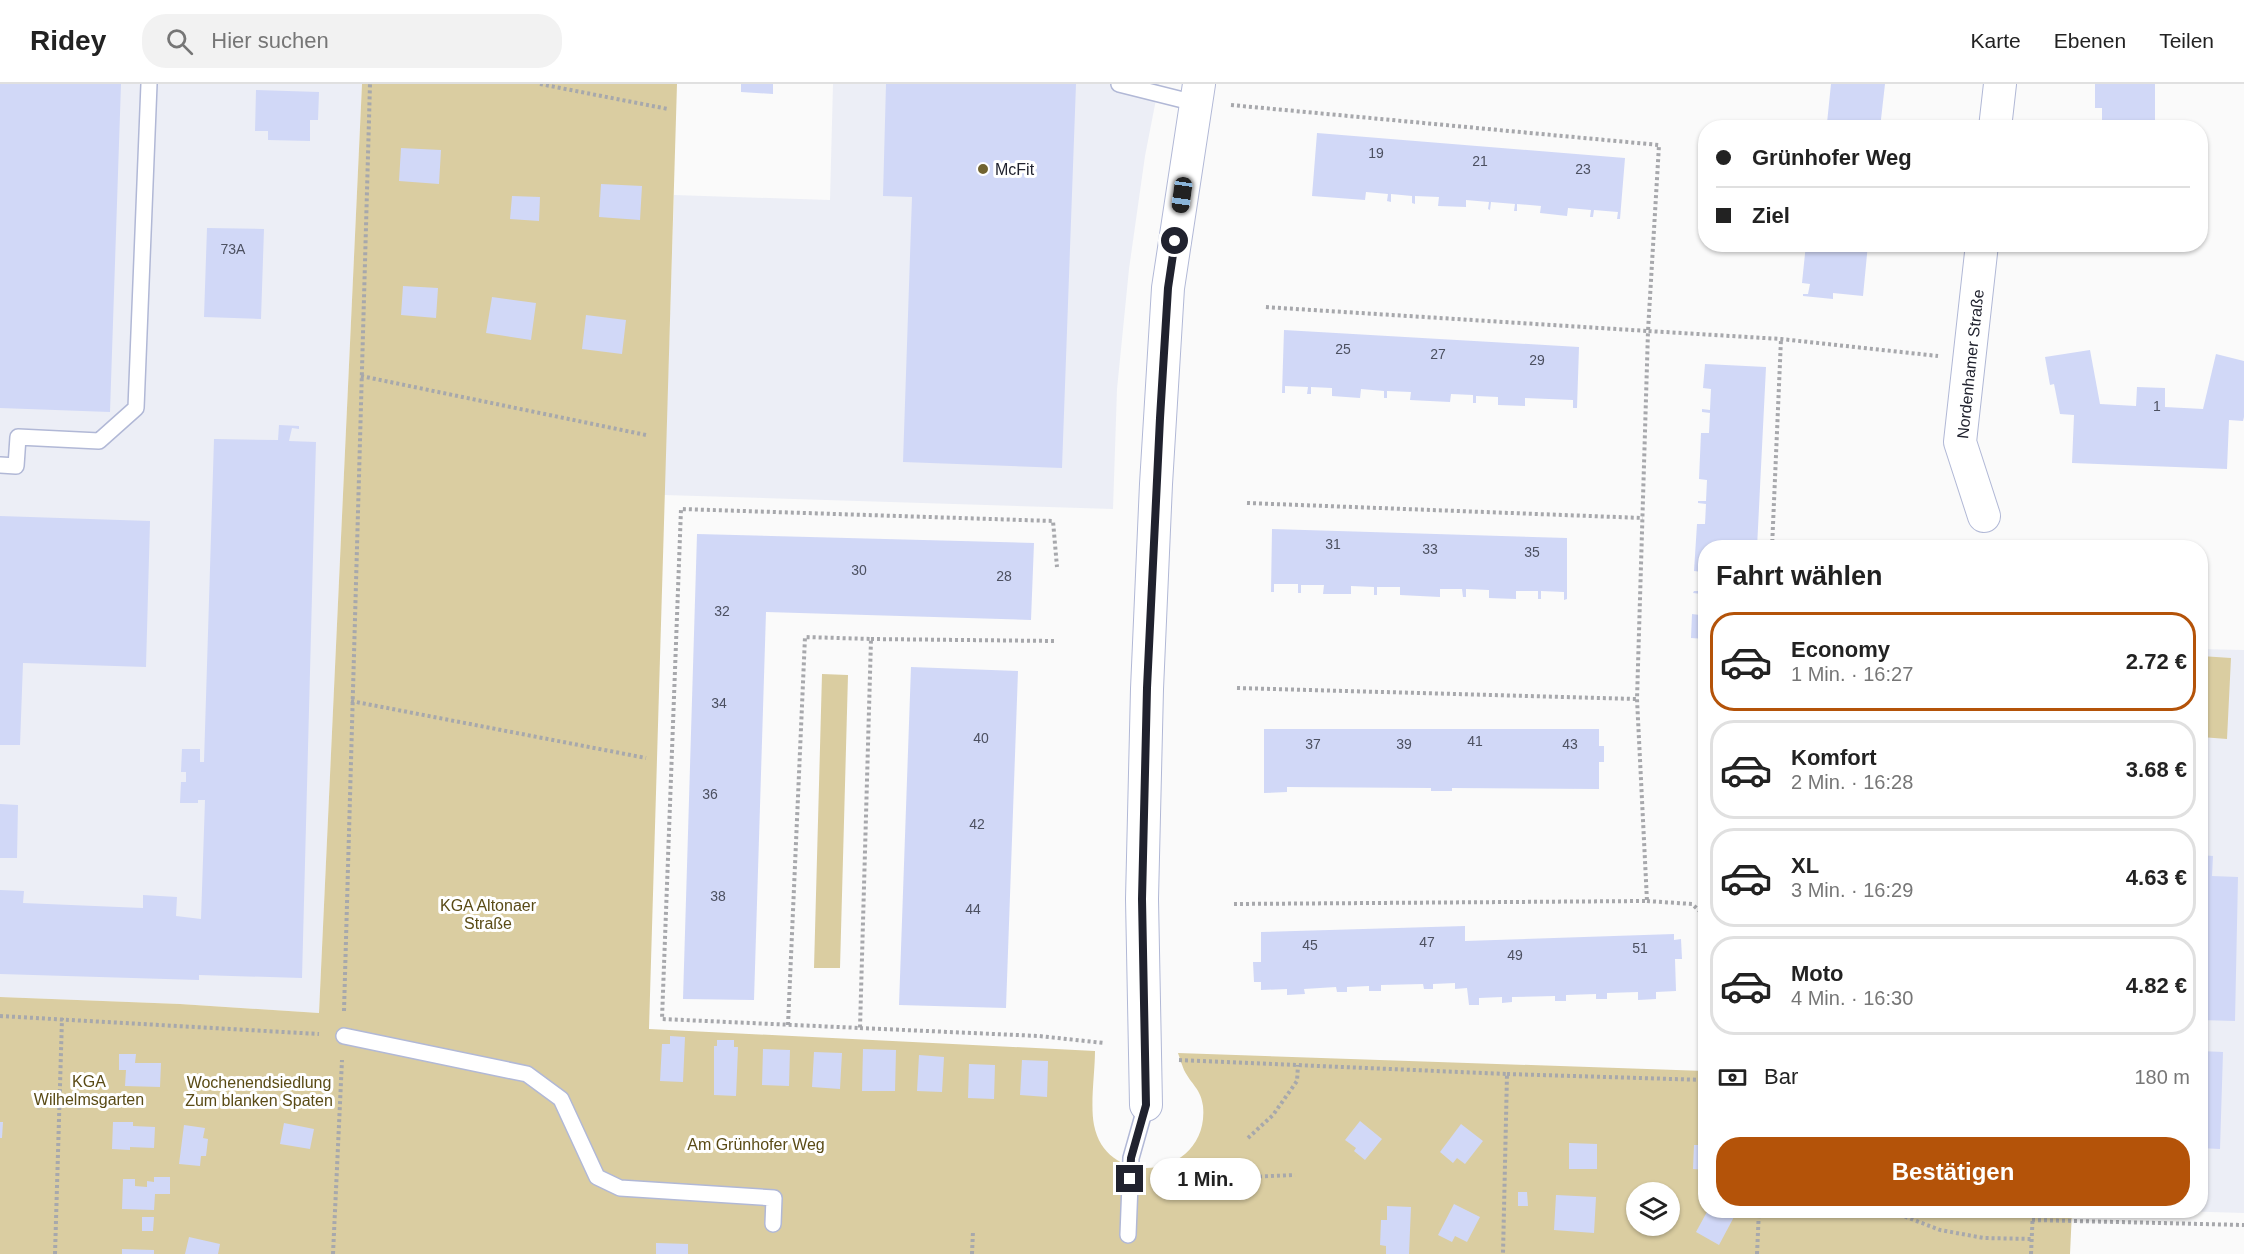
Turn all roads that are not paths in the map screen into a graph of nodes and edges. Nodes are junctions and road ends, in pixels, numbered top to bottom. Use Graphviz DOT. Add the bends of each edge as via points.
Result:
graph roads {
  1 [pos="149,84"];
  2 [pos="1119,84"];
  3 [pos="2000,84"];
  4 [pos="1197,93"];
  5 [pos="1996,120"];
  6 [pos="1981,252"];
  7 [pos="0,465"];
  8 [pos="1984,516"];
  9 [pos="344,1036"];
  10 [pos="1146,1105"];
  11 [pos="773,1224"];
  12 [pos="1128,1235"];
  1 -- 7 [label="lane" via="136,408 99,441 18,437 16,466"];
  2 -- 4 [label="lane"];
  3 -- 5 [label="street"];
  4 -- 10 [label="street" via="1168,288 1156,484 1142,899"];
  6 -- 8 [label="street, Nordenhamer Straße" via="1960,442"];
  9 -- 11 [label="lane" via="527,1074 561,1099 597,1178 620,1188 774,1198"];
  10 -- 12 [label="lane" via="1131,1158"];
}
